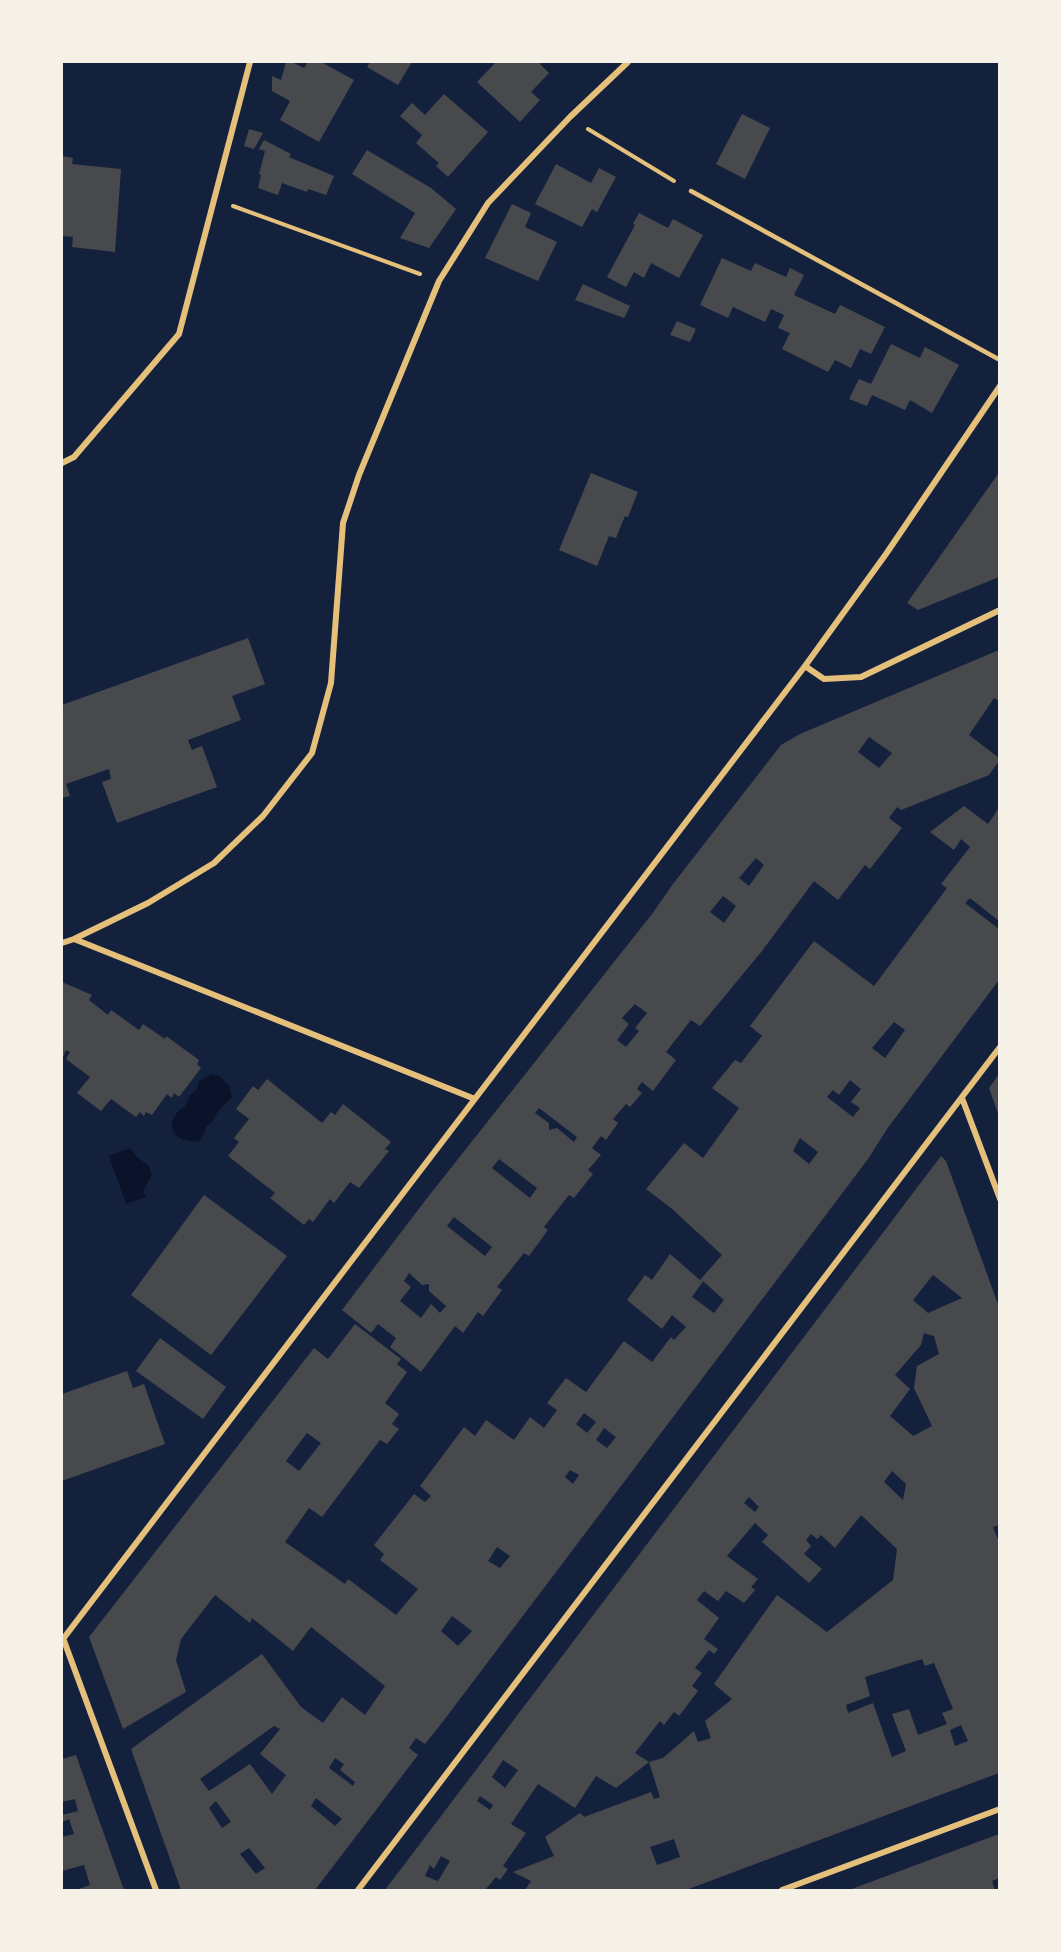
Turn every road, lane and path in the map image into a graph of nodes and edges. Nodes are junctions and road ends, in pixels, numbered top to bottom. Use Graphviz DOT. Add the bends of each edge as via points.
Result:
graph roads {
  1 [pos="250,62"];
  2 [pos="628,62"];
  3 [pos="585,127"];
  4 [pos="691,191"];
  5 [pos="224,203"];
  6 [pos="420,274"];
  7 [pos="999,360"];
  8 [pos="999,386"];
  9 [pos="62,463"];
  10 [pos="999,610"];
  11 [pos="805,666"];
  12 [pos="74,939"];
  13 [pos="62,942"];
  14 [pos="999,1047"];
  15 [pos="962,1098"];
  16 [pos="475,1099"];
  17 [pos="999,1199"];
  18 [pos="62,1637"];
  19 [pos="999,1809"];
  20 [pos="156,1890"];
  21 [pos="358,1890"];
  22 [pos="782,1890"];
  1 -- 9 [label="street" via="179,334 74,457"];
  2 -- 12 [label="street" via="488,203 439,281 359,475 344,523 331,683 312,753 263,816 214,863 148,903"];
  3 -- 4 [label="path"];
  4 -- 7 [label="lane"];
  5 -- 6 [label="path"];
  8 -- 11 [label="street"];
  10 -- 11 [label="street" via="861,677 824,679"];
  11 -- 16 [label="street"];
  12 -- 13 [label="street"];
  12 -- 16 [label="street"];
  14 -- 15 [label="street"];
  15 -- 17 [label="street"];
  15 -- 21 [label="street"];
  16 -- 18 [label="street"];
  18 -- 20 [label="street"];
  19 -- 22 [label="street"];
}
